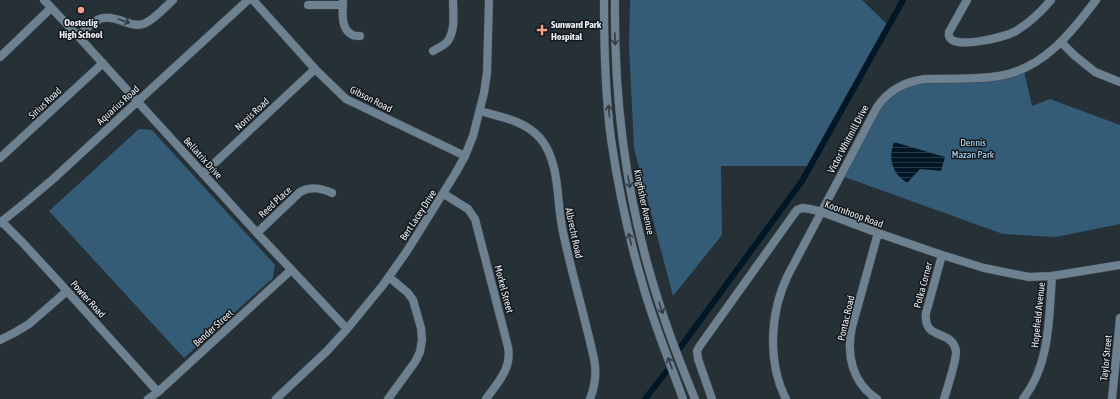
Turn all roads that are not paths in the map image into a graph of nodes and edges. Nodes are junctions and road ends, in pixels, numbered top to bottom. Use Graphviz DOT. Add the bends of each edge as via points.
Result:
graph roads {
  1 [pos="44,0"];
  2 [pos="172,0"];
  3 [pos="248,0"];
  4 [pos="253,0"];
  5 [pos="453,0"];
  6 [pos="489,0"];
  7 [pos="604,0"];
  8 [pos="615,0"];
  9 [pos="967,0"];
  10 [pos="1051,0"];
  11 [pos="1093,1"];
  12 [pos="343,2"];
  13 [pos="308,5"];
  14 [pos="51,8"];
  15 [pos="78,36"];
  16 [pos="360,36"];
  17 [pos="1061,42"];
  18 [pos="433,51"];
  19 [pos="0,57"];
  20 [pos="103,63"];
  21 [pos="315,70"];
  22 [pos="1120,82"];
  23 [pos="137,102"];
  24 [pos="480,111"];
  25 [pos="465,156"];
  26 [pos="0,158"];
  27 [pos="203,174"];
  28 [pos="332,193"];
  29 [pos="444,194"];
  30 [pos="822,212"];
  31 [pos="1,223"];
  32 [pos="257,233"];
  33 [pos="878,233"];
  34 [pos="942,255"];
  35 [pos="1120,265"];
  36 [pos="291,270"];
  37 [pos="1052,276"];
  38 [pos="389,277"];
  39 [pos="67,291"];
  40 [pos="1120,318"];
  41 [pos="347,329"];
  42 [pos="0,340"];
  43 [pos="158,392"];
  44 [pos="148,399"];
  45 [pos="276,399"];
  46 [pos="388,399"];
  47 [pos="486,399"];
  48 [pos="590,399"];
  49 [pos="683,399"];
  50 [pos="695,399"];
  51 [pos="712,399"];
  52 [pos="786,399"];
  53 [pos="877,399"];
  54 [pos="944,399"];
  55 [pos="1023,399"];
  56 [pos="1112,399"];
  1 -- 14 [label="street, Bellatrix Drive"];
  15 -- 2 [label="street, one-way" via="92,23 103,18 142,24"];
  3 -- 23 [label="street, Aquarius Road"];
  4 -- 21 [label="street, Gibson Road"];
  5 -- 18 [label="street" via="450,37"];
  6 -- 24 [label="street, Bert Lacey Drive" via="487,73"];
  49 -- 7 [label="street, Kingfisher Avenue, one-way" via="647,300 621,199 608,110"];
  8 -- 50 [label="street, Kingfisher Avenue, one-way" via="618,95 631,192 659,304"];
  9 -- 10 [label="street" via="949,32 950,39 956,42 978,42 1015,32 1042,11"];
  11 -- 17 [label="street, Victor Whitmill Drive"];
  12 -- 13 [label="street"];
  12 -- 16 [label="street" via="345,28 351,34"];
  14 -- 15 [label="street, Bellatrix Drive"];
  14 -- 19 [label="street"];
  15 -- 20 [label="street, Bellatrix Drive"];
  17 -- 22 [label="street" via="1090,69"];
  17 -- 30 [label="street, Victor Whitmill Drive" via="1033,64 1002,75 925,79 894,88 877,106"];
  20 -- 23 [label="street, Bellatrix Drive"];
  20 -- 26 [label="street, Sirius Road"];
  21 -- 25 [label="street, Gibson Road" via="351,102"];
  21 -- 27 [label="street, Norris Road"];
  23 -- 27 [label="street, Bellatrix Drive"];
  23 -- 31 [label="street, Aquarius Road"];
  24 -- 25 [label="street, Bert Lacey Drive"];
  24 -- 48 [label="street, Albrecht Road" via="512,120 526,127 540,138 553,160 562,231 594,359 596,378"];
  25 -- 29 [label="street, Bert Lacey Drive"];
  27 -- 32 [label="street, Bellatrix Drive"];
  28 -- 32 [label="street, Reed Place" via="315,188 300,192"];
  29 -- 38 [label="street, Bert Lacey Drive"];
  29 -- 47 [label="street, Morkel Street" via="468,209 475,219 507,340 507,367"];
  30 -- 33 [label="street, Koornhoop Road"];
  30 -- 51 [label="street, Koornhoop Road" via="805,208 797,210 699,346 698,359"];
  30 -- 52 [label="street, Victor Whitmill Drive" via="784,282 775,316 774,356 778,381"];
  31 -- 39 [label="street, Powter Road"];
  32 -- 36 [label="street, Bellatrix Drive"];
  33 -- 34 [label="street, Koornhoop Road"];
  33 -- 53 [label="street, Pontac Road" via="852,327 849,347 854,373 867,392"];
  34 -- 37 [label="street, Koornhoop Road" via="1011,274"];
  34 -- 54 [label="street, Polka Corner" via="925,320 930,330 950,340 956,349"];
  35 -- 37 [label="street, Koornhoop Road"];
  36 -- 41 [label="street, Bellatrix Drive"];
  36 -- 43 [label="street, Bender Street"];
  37 -- 55 [label="street, Hopefield Avenue" via="1044,355 1035,380"];
  38 -- 41 [label="street, Bert Lacey Drive"];
  38 -- 46 [label="street" via="413,300 420,321 422,339 415,362"];
  39 -- 42 [label="street" via="29,324"];
  39 -- 43 [label="street, Powter Road"];
  40 -- 56 [label="street, Taylor Street"];
  41 -- 45 [label="street, Bert Lacey Drive"];
  43 -- 44 [label="street, Bender Street"];
}
